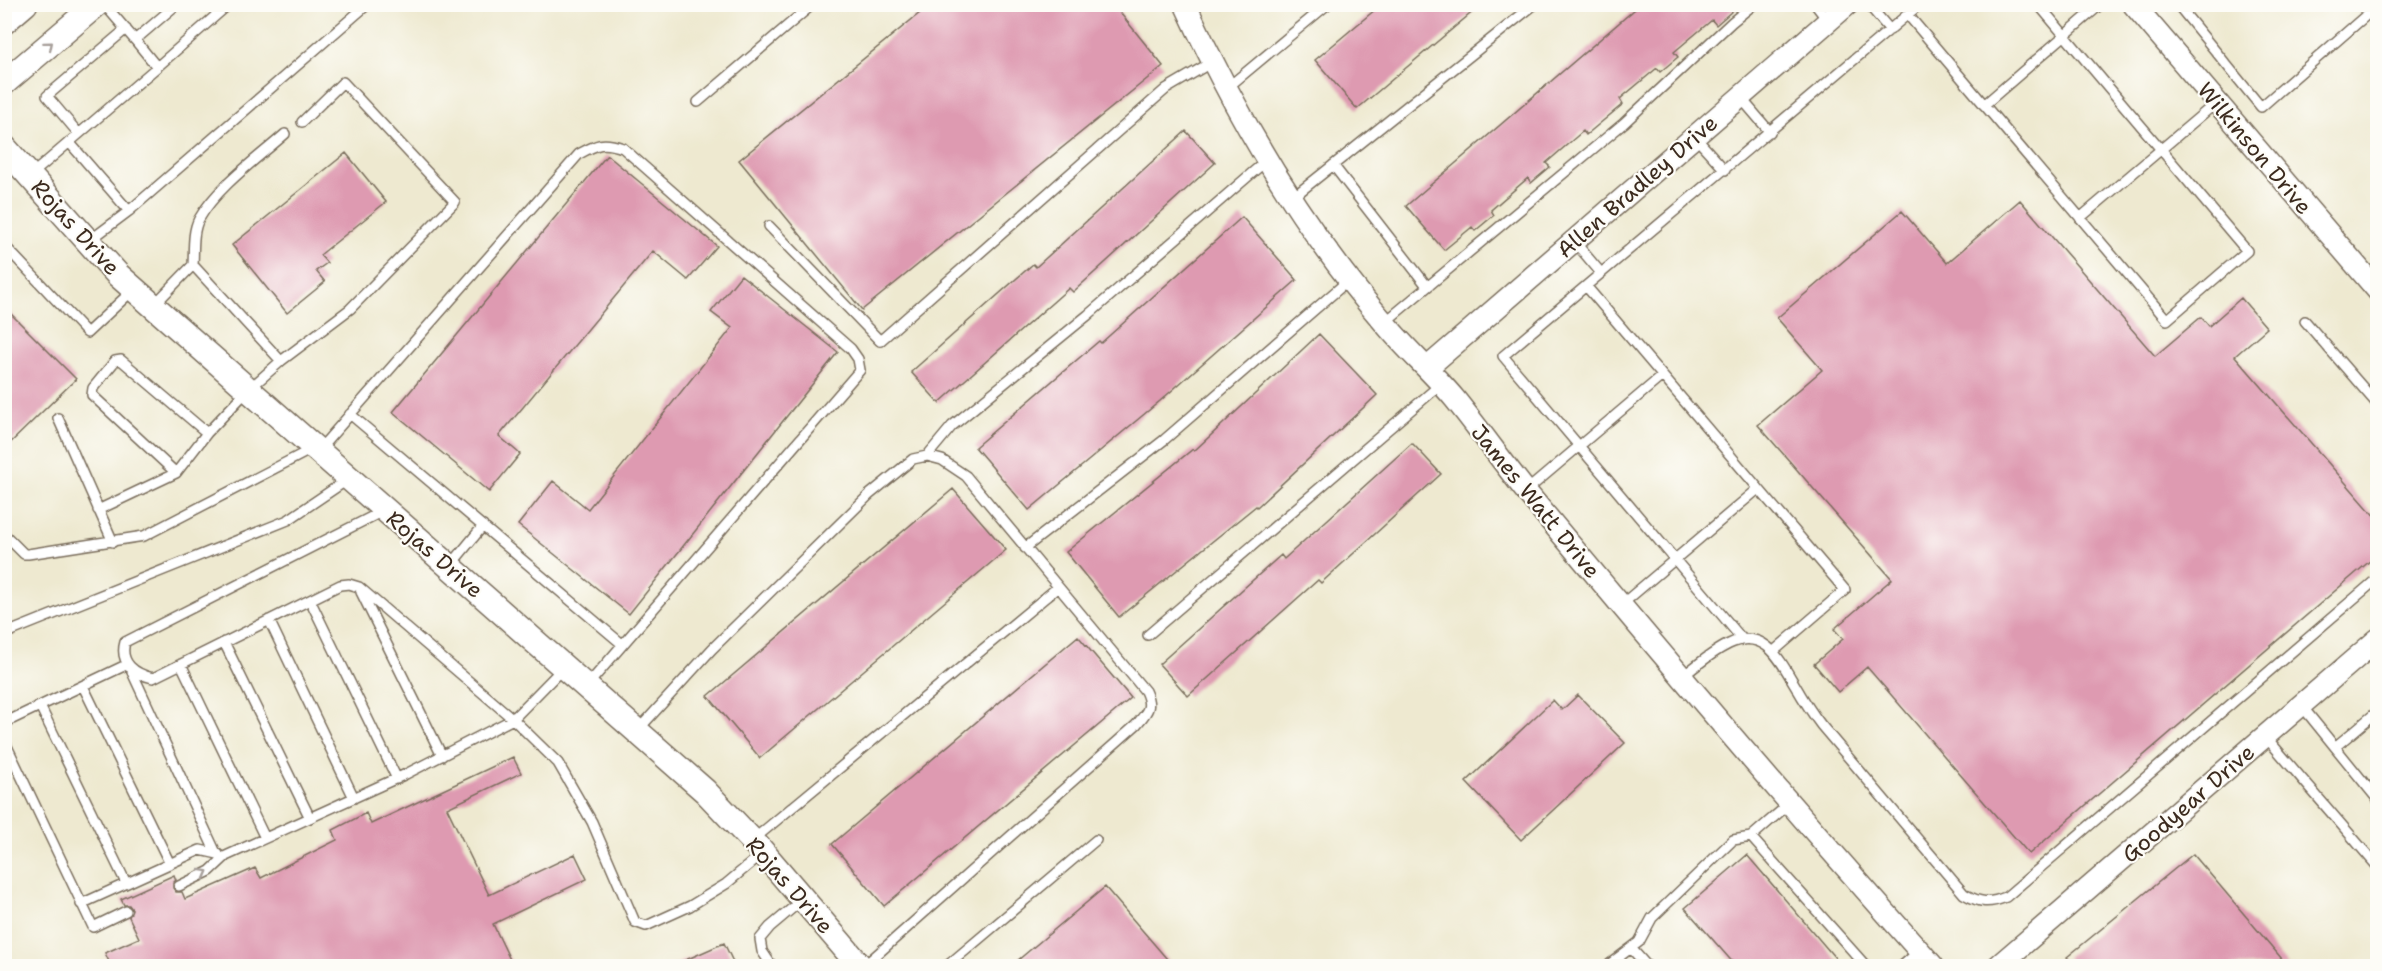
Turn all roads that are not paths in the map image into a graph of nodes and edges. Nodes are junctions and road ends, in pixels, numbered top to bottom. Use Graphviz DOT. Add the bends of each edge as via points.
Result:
graph roads {
  1 [pos="25,4"];
  2 [pos="97,4"];
  3 [pos="104,4"];
  4 [pos="177,4"];
  5 [pos="229,4"];
  6 [pos="368,4"];
  7 [pos="813,4"];
  8 [pos="1185,4"];
  9 [pos="1328,4"];
  10 [pos="1535,4"];
  11 [pos="1754,4"];
  12 [pos="1815,4"];
  13 [pos="1848,4"];
  14 [pos="1868,4"];
  15 [pos="1920,4"];
  16 [pos="2038,4"];
  17 [pos="2101,4"];
  18 [pos="2133,4"];
  19 [pos="2177,4"];
  20 [pos="2378,5"];
  21 [pos="1908,15"];
  22 [pos="4,22"];
  23 [pos="1828,22"];
  24 [pos="126,29"];
  25 [pos="1890,30"];
  26 [pos="2065,36"];
  27 [pos="135,40"];
  28 [pos="1212,62"];
  29 [pos="157,67"];
  30 [pos="4,82"];
  31 [pos="1227,88"];
  32 [pos="1740,98"];
  33 [pos="698,102"];
  34 [pos="2217,102"];
  35 [pos="1984,105"];
  36 [pos="302,122"];
  37 [pos="1770,132"];
  38 [pos="79,134"];
  39 [pos="285,134"];
  40 [pos="1695,137"];
  41 [pos="69,142"];
  42 [pos="4,147"];
  43 [pos="2161,149"];
  44 [pos="1267,160"];
  45 [pos="1333,165"];
  46 [pos="1725,170"];
  47 [pos="30,175"];
  48 [pos="1292,198"];
  49 [pos="129,212"];
  50 [pos="2080,218"];
  51 [pos="769,226"];
  52 [pos="1574,241"];
  53 [pos="89,242"];
  54 [pos="4,245"];
  55 [pos="193,265"];
  56 [pos="1601,273"];
  57 [pos="1350,279"];
  58 [pos="1427,286"];
  59 [pos="1586,286"];
  60 [pos="134,289"];
  61 [pos="2378,291"];
  62 [pos="153,306"];
  63 [pos="2305,321"];
  64 [pos="1384,323"];
  65 [pos="281,361"];
  66 [pos="1426,368"];
  67 [pos="1662,376"];
  68 [pos="1441,384"];
  69 [pos="248,390"];
  70 [pos="2378,405"];
  71 [pos="350,414"];
  72 [pos="58,418"];
  73 [pos="207,433"];
  74 [pos="1580,446"];
  75 [pos="316,449"];
  76 [pos="927,456"];
  77 [pos="176,473"];
  78 [pos="350,479"];
  79 [pos="1758,489"];
  80 [pos="1526,491"];
  81 [pos="99,510"];
  82 [pos="385,510"];
  83 [pos="483,526"];
  84 [pos="4,534"];
  85 [pos="113,542"];
  86 [pos="1025,548"];
  87 [pos="1676,560"];
  88 [pos="450,566"];
  89 [pos="2378,578"];
  90 [pos="359,587"];
  91 [pos="1058,587"];
  92 [pos="310,600"];
  93 [pos="1621,605"];
  94 [pos="269,620"];
  95 [pos="4,634"];
  96 [pos="1148,635"];
  97 [pos="2378,639"];
  98 [pos="1743,640"];
  99 [pos="224,642"];
  100 [pos="622,645"];
  101 [pos="1774,651"];
  102 [pos="181,664"];
  103 [pos="129,667"];
  104 [pos="563,668"];
  105 [pos="1683,677"];
  106 [pos="83,686"];
  107 [pos="586,687"];
  108 [pos="2301,705"];
  109 [pos="40,706"];
  110 [pos="2378,711"];
  111 [pos="513,719"];
  112 [pos="4,723"];
  113 [pos="637,731"];
  114 [pos="2265,736"];
  115 [pos="4,740"];
  116 [pos="2335,747"];
  117 [pos="442,756"];
  118 [pos="397,779"];
  119 [pos="354,798"];
  120 [pos="2378,800"];
  121 [pos="1791,802"];
  122 [pos="310,818"];
  123 [pos="1750,837"];
  124 [pos="265,838"];
  125 [pos="1096,840"];
  126 [pos="758,847"];
  127 [pos="216,854"];
  128 [pos="226,856"];
  129 [pos="170,864"];
  130 [pos="2378,867"];
  131 [pos="126,883"];
  132 [pos="179,886"];
  133 [pos="803,899"];
  134 [pos="81,903"];
  135 [pos="126,911"];
  136 [pos="1631,948"];
  137 [pos="1926,959"];
  138 [pos="772,966"];
  139 [pos="862,966"];
  140 [pos="947,966"];
  141 [pos="1607,966"];
  142 [pos="1647,966"];
  143 [pos="1866,966"];
  144 [pos="1902,966"];
  145 [pos="1998,966"];
  1 -- 22 [label="main road"];
  30 -- 2 [label="main road, one-way"];
  3 -- 24 [label="lane"];
  4 -- 27 [label="lane"];
  5 -- 29 [label="lane"];
  6 -- 49 [label="lane"];
  7 -- 33 [label="lane"];
  8 -- 28 [label="street, James Watt Drive"];
  9 -- 31 [label="lane"];
  10 -- 45 [label="lane"];
  11 -- 58 [label="lane" via="1624,123"];
  12 -- 23 [label="lane"];
  13 -- 23 [label="street, Allen Bradley Drive"];
  14 -- 25 [label="lane"];
  15 -- 21 [label="lane"];
  16 -- 26 [label="lane"];
  17 -- 26 [label="lane"];
  18 -- 34 [label="street, Wilkinson Drive"];
  19 -- 20 [label="lane" via="2261,107"];
  21 -- 25 [label="lane"];
  21 -- 35 [label="lane"];
  23 -- 32 [label="street, Allen Bradley Drive"];
  24 -- 27 [label="lane"];
  24 -- 38 [label="lane" via="47,96"];
  25 -- 37 [label="lane"];
  26 -- 35 [label="lane"];
  26 -- 43 [label="lane"];
  27 -- 29 [label="lane"];
  28 -- 31 [label="street, James Watt Drive"];
  28 -- 51 [label="lane" via="1166,89 880,341"];
  29 -- 38 [label="lane"];
  31 -- 44 [label="street, James Watt Drive"];
  32 -- 37 [label="lane"];
  32 -- 40 [label="street, Allen Bradley Drive"];
  34 -- 43 [label="lane"];
  34 -- 61 [label="street, Wilkinson Drive"];
  35 -- 50 [label="lane"];
  36 -- 65 [label="lane" via="343,82 454,202 350,309"];
  37 -- 46 [label="lane"];
  38 -- 41 [label="lane"];
  39 -- 55 [label="lane" via="220,193 199,220"];
  40 -- 46 [label="lane"];
  40 -- 52 [label="street, Allen Bradley Drive"];
  41 -- 47 [label="lane"];
  41 -- 49 [label="lane"];
  42 -- 47 [label="main road, Rojas Drive"];
  43 -- 50 [label="lane"];
  43 -- 50 [label="lane" via="2247,251 2167,320"];
  44 -- 48 [label="street, James Watt Drive"];
  44 -- 76 [label="lane" via="952,426"];
  45 -- 48 [label="lane"];
  45 -- 58 [label="lane"];
  46 -- 56 [label="lane"];
  47 -- 53 [label="main road, Rojas Drive"];
  48 -- 57 [label="street, James Watt Drive"];
  49 -- 53 [label="lane"];
  52 -- 56 [label="lane"];
  52 -- 66 [label="street, Allen Bradley Drive"];
  53 -- 60 [label="main road, Rojas Drive"];
  54 -- 60 [label="lane" via="87,333"];
  55 -- 62 [label="lane"];
  55 -- 65 [label="lane"];
  56 -- 59 [label="lane"];
  57 -- 64 [label="street, James Watt Drive"];
  57 -- 86 [label="lane" via="1164,440"];
  58 -- 64 [label="lane"];
  59 -- 67 [label="lane"];
  59 -- 74 [label="lane" via="1503,356"];
  60 -- 62 [label="main road, Rojas Drive"];
  62 -- 69 [label="main road, Rojas Drive"];
  63 -- 70 [label="lane"];
  64 -- 66 [label="street, James Watt Drive"];
  65 -- 69 [label="lane"];
  66 -- 68 [label="street, James Watt Drive"];
  67 -- 74 [label="lane"];
  67 -- 79 [label="lane"];
  68 -- 80 [label="street, James Watt Drive"];
  68 -- 96 [label="lane"];
  69 -- 73 [label="lane"];
  69 -- 75 [label="main road, Rojas Drive"];
  71 -- 75 [label="lane"];
  71 -- 83 [label="lane"];
  71 -- 100 [label="lane" via="579,154 607,143 623,148 851,350 860,370"];
  72 -- 81 [label="lane"];
  73 -- 77 [label="lane"];
  73 -- 77 [label="lane" via="121,360 115,361 100,379 92,395"];
  74 -- 80 [label="lane"];
  74 -- 87 [label="lane"];
  75 -- 78 [label="main road, Rojas Drive"];
  75 -- 85 [label="lane" via="144,536"];
  76 -- 86 [label="lane" via="942,460 966,476"];
  76 -- 113 [label="lane" via="913,459 869,495 712,649"];
  77 -- 81 [label="lane"];
  78 -- 82 [label="main road, Rojas Drive"];
  78 -- 95 [label="lane" via="288,520"];
  79 -- 87 [label="lane"];
  79 -- 101 [label="lane" via="1845,590"];
  80 -- 93 [label="street, James Watt Drive"];
  81 -- 85 [label="lane"];
  82 -- 88 [label="main road, Rojas Drive"];
  82 -- 103 [label="lane" via="125,642 123,649"];
  83 -- 88 [label="lane"];
  83 -- 100 [label="lane"];
  84 -- 85 [label="lane" via="24,554"];
  86 -- 91 [label="lane"];
  87 -- 93 [label="lane"];
  87 -- 98 [label="lane"];
  88 -- 104 [label="main road, Rojas Drive"];
  89 -- 101 [label="lane" via="2006,897 1991,903 1964,894 1821,725"];
  90 -- 92 [label="lane" via="340,585"];
  90 -- 111 [label="lane"];
  90 -- 117 [label="lane"];
  91 -- 126 [label="lane"];
  91 -- 139 [label="lane" via="1145,691 1150,701 1147,712 1136,726"];
  92 -- 94 [label="lane"];
  92 -- 118 [label="lane"];
  93 -- 105 [label="street, James Watt Drive"];
  94 -- 99 [label="lane"];
  94 -- 119 [label="lane"];
  97 -- 108 [label="street, Goodyear Drive"];
  98 -- 101 [label="lane" via="1758,641"];
  98 -- 105 [label="lane" via="1713,653"];
  99 -- 102 [label="lane"];
  99 -- 122 [label="lane"];
  100 -- 107 [label="lane"];
  102 -- 103 [label="lane" via="153,678 139,675"];
  102 -- 124 [label="lane"];
  103 -- 106 [label="lane"];
  103 -- 127 [label="lane"];
  104 -- 107 [label="main road, Rojas Drive"];
  104 -- 111 [label="lane"];
  105 -- 121 [label="street, James Watt Drive"];
  106 -- 109 [label="lane"];
  106 -- 129 [label="lane"];
  107 -- 113 [label="main road, Rojas Drive"];
  108 -- 114 [label="street, Goodyear Drive"];
  108 -- 116 [label="lane"];
  109 -- 112 [label="lane"];
  109 -- 131 [label="lane"];
  110 -- 116 [label="lane"];
  111 -- 117 [label="lane"];
  111 -- 126 [label="lane" via="558,763 592,822 635,922 646,926 690,906 726,884"];
  113 -- 126 [label="main road, Rojas Drive" via="705,791"];
  114 -- 130 [label="lane"];
  114 -- 145 [label="street, Goodyear Drive"];
  115 -- 134 [label="lane"];
  116 -- 120 [label="lane"];
  117 -- 118 [label="lane"];
  118 -- 119 [label="lane"];
  119 -- 122 [label="lane"];
  121 -- 123 [label="lane"];
  121 -- 137 [label="street, James Watt Drive"];
  122 -- 124 [label="lane"];
  123 -- 136 [label="lane" via="1733,840 1652,918 1639,942"];
  123 -- 143 [label="lane"];
  124 -- 128 [label="lane"];
  125 -- 140 [label="lane"];
  126 -- 133 [label="main road, Rojas Drive"];
  127 -- 128 [label="lane"];
  127 -- 129 [label="lane" via="200,850"];
  132 -- 128 [label="lane, one-way" via="210,871"];
  129 -- 131 [label="lane"];
  131 -- 134 [label="lane"];
  133 -- 138 [label="lane" via="760,939 762,951"];
  133 -- 139 [label="main road, Rojas Drive"];
  134 -- 135 [label="lane" via="93,927"];
  136 -- 141 [label="lane"];
  136 -- 142 [label="lane"];
  137 -- 144 [label="lane"];
}
